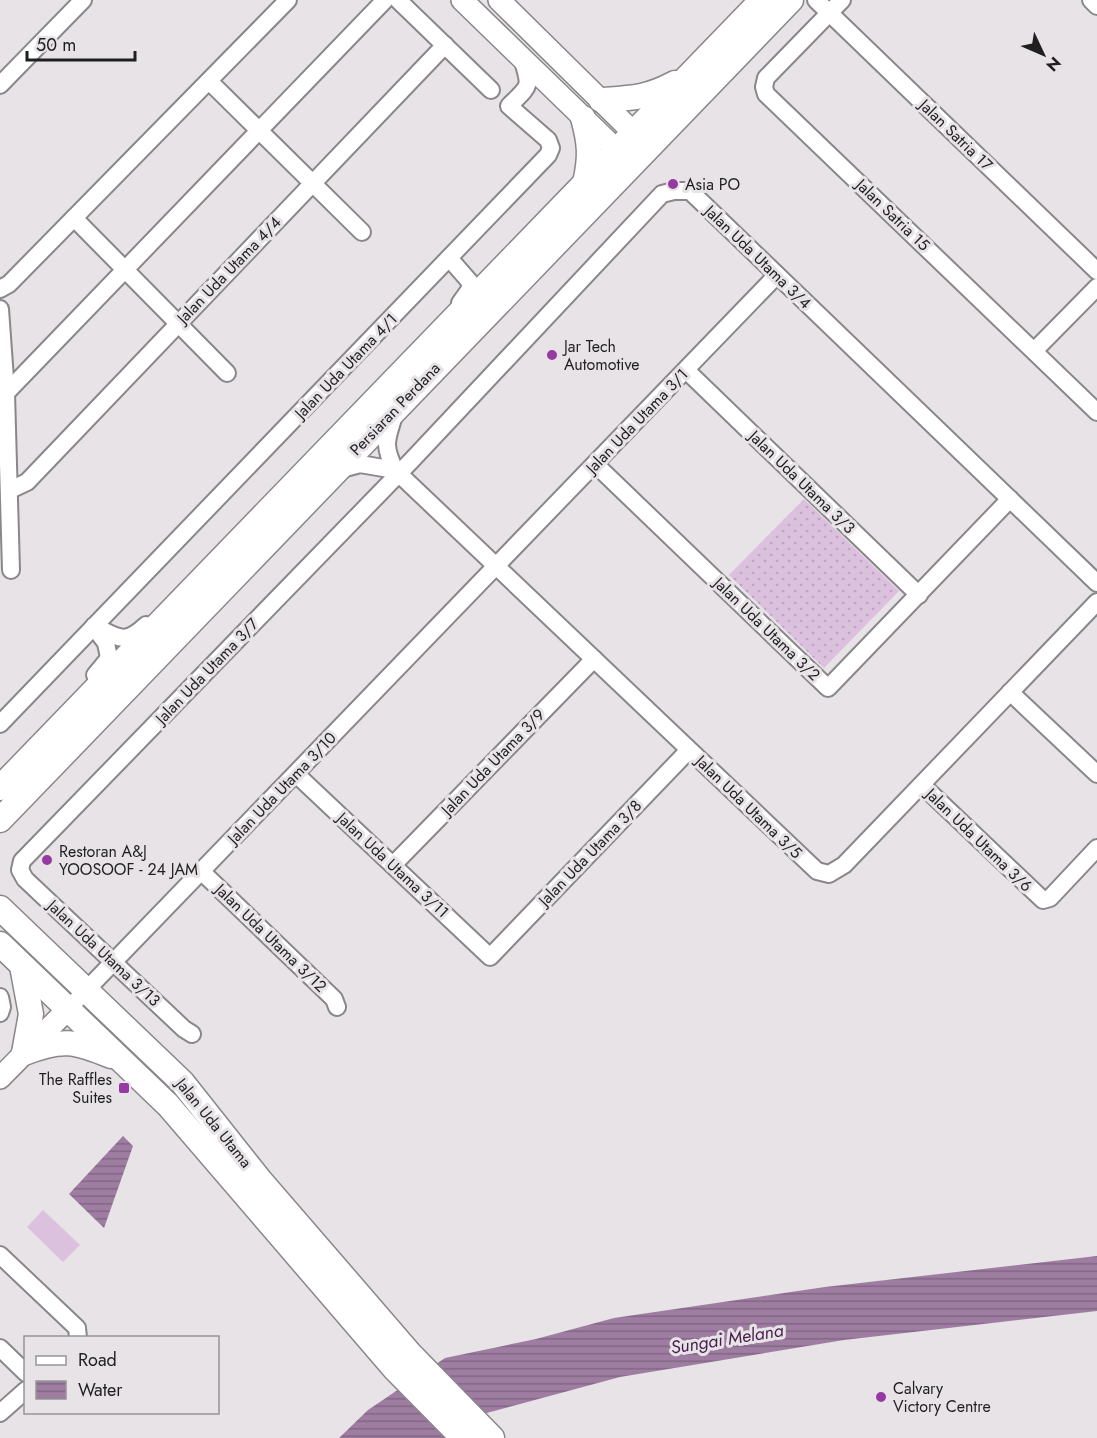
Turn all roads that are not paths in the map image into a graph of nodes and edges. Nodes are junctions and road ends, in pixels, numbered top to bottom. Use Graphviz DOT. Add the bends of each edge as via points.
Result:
graph roads {
  1 [pos="83,0"];
  2 [pos="288,0"];
  3 [pos="386,0"];
  4 [pos="398,0"];
  5 [pos="462,0"];
  6 [pos="499,0"];
  7 [pos="762,0"];
  8 [pos="791,0"];
  9 [pos="816,0"];
  10 [pos="842,0"];
  11 [pos="1090,0"];
  12 [pos="1097,6"];
  13 [pos="829,13"];
  14 [pos="445,45"];
  15 [pos="521,58"];
  16 [pos="690,74"];
  17 [pos="209,81"];
  18 [pos="0,85"];
  19 [pos="492,90"];
  20 [pos="601,100"];
  21 [pos="583,118"];
  22 [pos="259,131"];
  23 [pos="641,140"];
  24 [pos="624,158"];
  25 [pos="585,183"];
  26 [pos="312,184"];
  27 [pos="74,218"];
  28 [pos="362,232"];
  29 [pos="449,258"];
  30 [pos="125,270"];
  31 [pos="1097,271"];
  32 [pos="777,275"];
  33 [pos="1097,287"];
  34 [pos="0,289"];
  35 [pos="0,309"];
  36 [pos="178,324"];
  37 [pos="441,332"];
  38 [pos="1035,350"];
  39 [pos="686,370"];
  40 [pos="227,373"];
  41 [pos="6,393"];
  42 [pos="396,408"];
  43 [pos="1097,412"];
  44 [pos="595,464"];
  45 [pos="337,470"];
  46 [pos="397,472"];
  47 [pos="10,490"];
  48 [pos="1010,500"];
  49 [pos="496,566"];
  50 [pos="11,570"];
  51 [pos="208,573"];
  52 [pos="1097,583"];
  53 [pos="919,594"];
  54 [pos="1097,602"];
  55 [pos="94,626"];
  56 [pos="594,659"];
  57 [pos="1010,692"];
  58 [pos="0,724"];
  59 [pos="54,732"];
  60 [pos="689,750"];
  61 [pos="296,774"];
  62 [pos="1097,774"];
  63 [pos="921,784"];
  64 [pos="0,788"];
  65 [pos="0,820"];
  66 [pos="1097,848"];
  67 [pos="393,865"];
  68 [pos="20,870"];
  69 [pos="201,871"];
  70 [pos="0,908"];
  71 [pos="0,944"];
  72 [pos="490,957"];
  73 [pos="114,962"];
  74 [pos="22,966"];
  75 [pos="86,991"];
  76 [pos="0,997"];
  77 [pos="337,1007"];
  78 [pos="68,1009"];
  79 [pos="0,1013"];
  80 [pos="192,1034"];
  81 [pos="24,1053"];
  82 [pos="122,1060"];
  83 [pos="0,1078"];
  84 [pos="0,1255"];
  85 [pos="78,1336"];
  86 [pos="0,1348"];
  87 [pos="402,1361"];
  88 [pos="24,1371"];
  89 [pos="24,1392"];
  90 [pos="0,1413"];
  91 [pos="478,1434"];
  1 -- 18 [label="street"];
  2 -- 17 [label="street"];
  3 -- 22 [label="street"];
  4 -- 14 [label="street"];
  5 -- 15 [label="street"];
  6 -- 20 [label="street"];
  7 -- 16 [label="main road, Persiaran Perdana"];
  8 -- 23 [label="main road, Persiaran Perdana"];
  9 -- 13 [label="street, Jalan Satria 17"];
  10 -- 13 [label="street, Jalan Satria 15"];
  11 -- 12 [label="street"];
  13 -- 31 [label="street, Jalan Satria 17"];
  13 -- 38 [label="street, Jalan Satria 15" via="766,78 766,94"];
  14 -- 19 [label="street"];
  14 -- 26 [label="street, Jalan Uda Utama 4/4"];
  15 -- 21 [label="street"];
  15 -- 29 [label="street, Jalan Uda Utama 4/1" via="529,86 509,106 548,140 550,152"];
  16 -- 20 [label="main road" via="654,94"];
  16 -- 23 [label="main road, Persiaran Perdana"];
  17 -- 22 [label="street"];
  17 -- 27 [label="street"];
  20 -- 23 [label="street"];
  21 -- 24 [label="street"];
  21 -- 25 [label="main road" via="590,160"];
  22 -- 26 [label="street"];
  22 -- 30 [label="street"];
  23 -- 24 [label="main road, Persiaran Perdana"];
  24 -- 25 [label="main road, Persiaran Perdana"];
  24 -- 42 [label="main road, Persiaran Perdana"];
  25 -- 37 [label="main road, Persiaran Perdana"];
  26 -- 28 [label="street"];
  26 -- 36 [label="street, Jalan Uda Utama 4/4"];
  27 -- 30 [label="street"];
  27 -- 34 [label="street"];
  29 -- 37 [label="street" via="470,282 470,288"];
  29 -- 55 [label="street, Jalan Uda Utama 4/1"];
  30 -- 36 [label="street"];
  30 -- 41 [label="street"];
  32 -- 39 [label="street, Jalan Uda Utama 3/1"];
  32 -- 46 [label="street, Jalan Uda Utama 3/4" via="690,191 662,194"];
  32 -- 48 [label="street, Jalan Uda Utama 3/4"];
  33 -- 38 [label="street"];
  35 -- 41 [label="street"];
  36 -- 40 [label="street"];
  36 -- 47 [label="street, Jalan Uda Utama 4/4" via="27,482"];
  37 -- 51 [label="main road, Persiaran Perdana"];
  38 -- 43 [label="street, Jalan Satria 15"];
  39 -- 44 [label="street, Jalan Uda Utama 3/1"];
  39 -- 53 [label="street, Jalan Uda Utama 3/3"];
  41 -- 47 [label="street"];
  42 -- 45 [label="main road, Persiaran Perdana"];
  42 -- 46 [label="street" via="387,453"];
  44 -- 49 [label="street, Jalan Uda Utama 3/1"];
  44 -- 53 [label="street, Jalan Uda Utama 3/2" via="828,688"];
  45 -- 46 [label="street" via="360,464"];
  45 -- 65 [label="main road, Persiaran Perdana"];
  46 -- 49 [label="street, Jalan Uda Utama 3/5"];
  46 -- 68 [label="street, Jalan Uda Utama 3/7" via="22,861"];
  47 -- 50 [label="street"];
  48 -- 52 [label="street, Jalan Uda Utama 3/4"];
  48 -- 53 [label="street, Jalan Uda Utama 3/2"];
  49 -- 56 [label="street, Jalan Uda Utama 3/5"];
  49 -- 61 [label="street, Jalan Uda Utama 3/10"];
  51 -- 55 [label="street" via="176,590 132,637 126,639"];
  51 -- 59 [label="main road, Persiaran Perdana"];
  54 -- 57 [label="street, Jalan Uda Utama 3/5"];
  55 -- 58 [label="street, Jalan Uda Utama 4/1"];
  55 -- 59 [label="street" via="106,643 109,658 71,701"];
  56 -- 60 [label="street, Jalan Uda Utama 3/5"];
  56 -- 67 [label="street, Jalan Uda Utama 3/9"];
  57 -- 62 [label="street"];
  57 -- 63 [label="street, Jalan Uda Utama 3/5"];
  59 -- 64 [label="main road, Persiaran Perdana"];
  60 -- 63 [label="street, Jalan Uda Utama 3/5" via="817,871 829,874 844,865"];
  60 -- 72 [label="street, Jalan Uda Utama 3/8"];
  61 -- 67 [label="street, Jalan Uda Utama 3/11"];
  61 -- 69 [label="street, Jalan Uda Utama 3/10"];
  63 -- 66 [label="street, Jalan Uda Utama 3/6" via="1043,900 1050,898"];
  67 -- 72 [label="street, Jalan Uda Utama 3/11"];
  68 -- 73 [label="street, Jalan Uda Utama 3/13"];
  69 -- 73 [label="street, Jalan Uda Utama 3/10"];
  69 -- 77 [label="street, Jalan Uda Utama 3/12" via="334,999"];
  70 -- 75 [label="main road, Jalan Uda Utama"];
  71 -- 74 [label="main road, Jalan Uda Utama"];
  73 -- 75 [label="street, Jalan Uda Utama 3/10"];
  73 -- 80 [label="street, Jalan Uda Utama 3/13"];
  74 -- 78 [label="main road, Jalan Uda Utama"];
  74 -- 81 [label="main road" via="31,1014"];
  75 -- 78 [label="street, Jalan Uda Utama 3/10"];
  75 -- 87 [label="main road, Jalan Uda Utama" via="182,1082"];
  76 -- 79 [label="street"];
  78 -- 81 [label="street"];
  78 -- 82 [label="main road, Jalan Uda Utama"];
  81 -- 82 [label="main road" via="70,1042"];
  81 -- 83 [label="street"];
  82 -- 87 [label="main road, Jalan Uda Utama" via="168,1105"];
  84 -- 85 [label="street" via="77,1328"];
  86 -- 88 [label="street"];
  87 -- 91 [label="main road"];
  89 -- 90 [label="street"];
}
